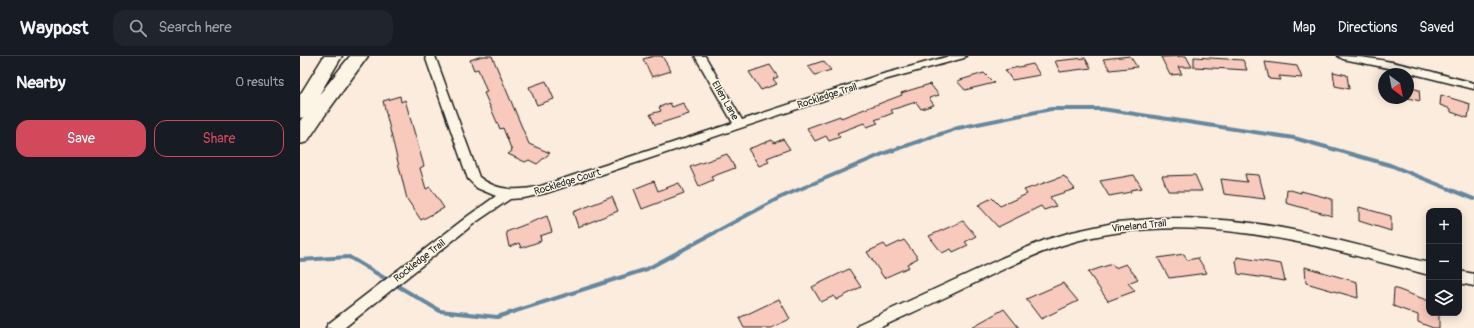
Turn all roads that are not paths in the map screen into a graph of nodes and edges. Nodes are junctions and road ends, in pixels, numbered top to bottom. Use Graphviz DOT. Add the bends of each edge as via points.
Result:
graph roads {
  1 [pos="333,56"];
  2 [pos="359,56"];
  3 [pos="430,56"];
  4 [pos="700,56"];
  5 [pos="961,56"];
  6 [pos="1343,56"];
  7 [pos="1474,86"];
  8 [pos="300,111"];
  9 [pos="740,125"];
  10 [pos="300,137"];
  11 [pos="694,140"];
  12 [pos="508,194"];
  13 [pos="1426,268"];
  14 [pos="1462,278"];
  15 [pos="1474,280"];
  16 [pos="333,328"];
  17 [pos="864,328"];
  1 -- 8 [label="highway"];
  2 -- 10 [label="highway"];
  3 -- 12 [label="street, Rockledge Court" via="474,179 488,190"];
  4 -- 9 [label="street, Ellen Lane"];
  5 -- 9 [label="street, Rockledge Trail" via="888,75"];
  6 -- 7 [label="street"];
  9 -- 11 [label="street, Rockledge Trail"];
  11 -- 12 [label="street, Rockledge Court" via="542,190"];
  12 -- 16 [label="street, Rockledge Trail" via="472,219"];
  13 -- 17 [label="street, Vineland Trail" via="1305,238 1241,226 1187,222 1145,223 1098,230 1040,248"];
  14 -- 15 [label="street"];
}
